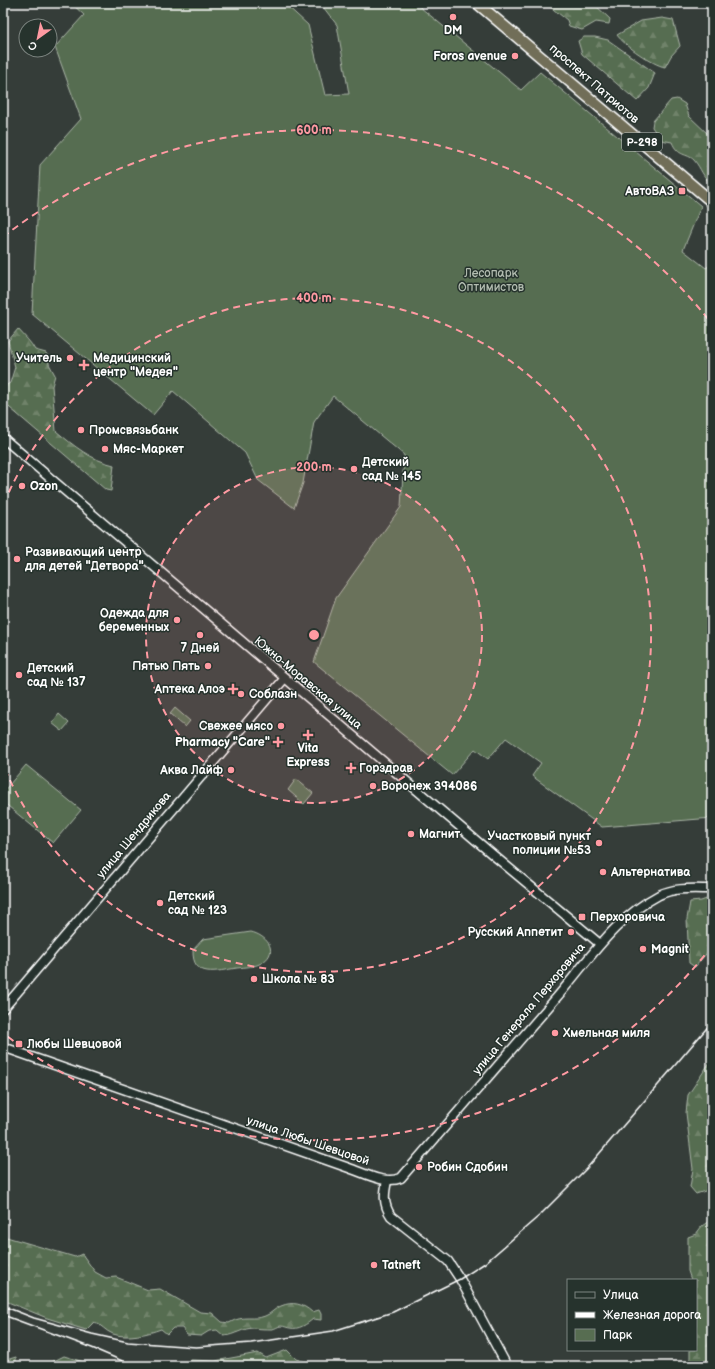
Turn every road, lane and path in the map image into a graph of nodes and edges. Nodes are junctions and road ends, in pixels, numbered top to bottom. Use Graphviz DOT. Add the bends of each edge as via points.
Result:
graph roads {
  1 [pos="477,3"];
  2 [pos="712,202"];
  3 [pos="3,438"];
  4 [pos="285,678"];
  5 [pos="712,889"];
  6 [pos="600,944"];
  7 [pos="3,1009"];
  8 [pos="3,1047"];
  9 [pos="387,1181"];
  10 [pos="507,1366"];
  1 -- 2 [label="highway, проспект Патриотов / Р-298"];
  3 -- 4 [label="street, Южно-Моравская улица"];
  4 -- 6 [label="street, Южно-Моравская улица"];
  4 -- 7 [label="street, улица Шендрикова"];
  5 -- 6 [label="street, улица Генерала Перхоровича" via="681,888 660,895 621,922"];
  6 -- 9 [label="street, улица Генерала Перхоровича" via="401,1178"];
  8 -- 9 [label="street, улица Любы Шевцовой"];
  9 -- 10 [label="street" via="384,1195 386,1208 391,1216 448,1261"];
}
